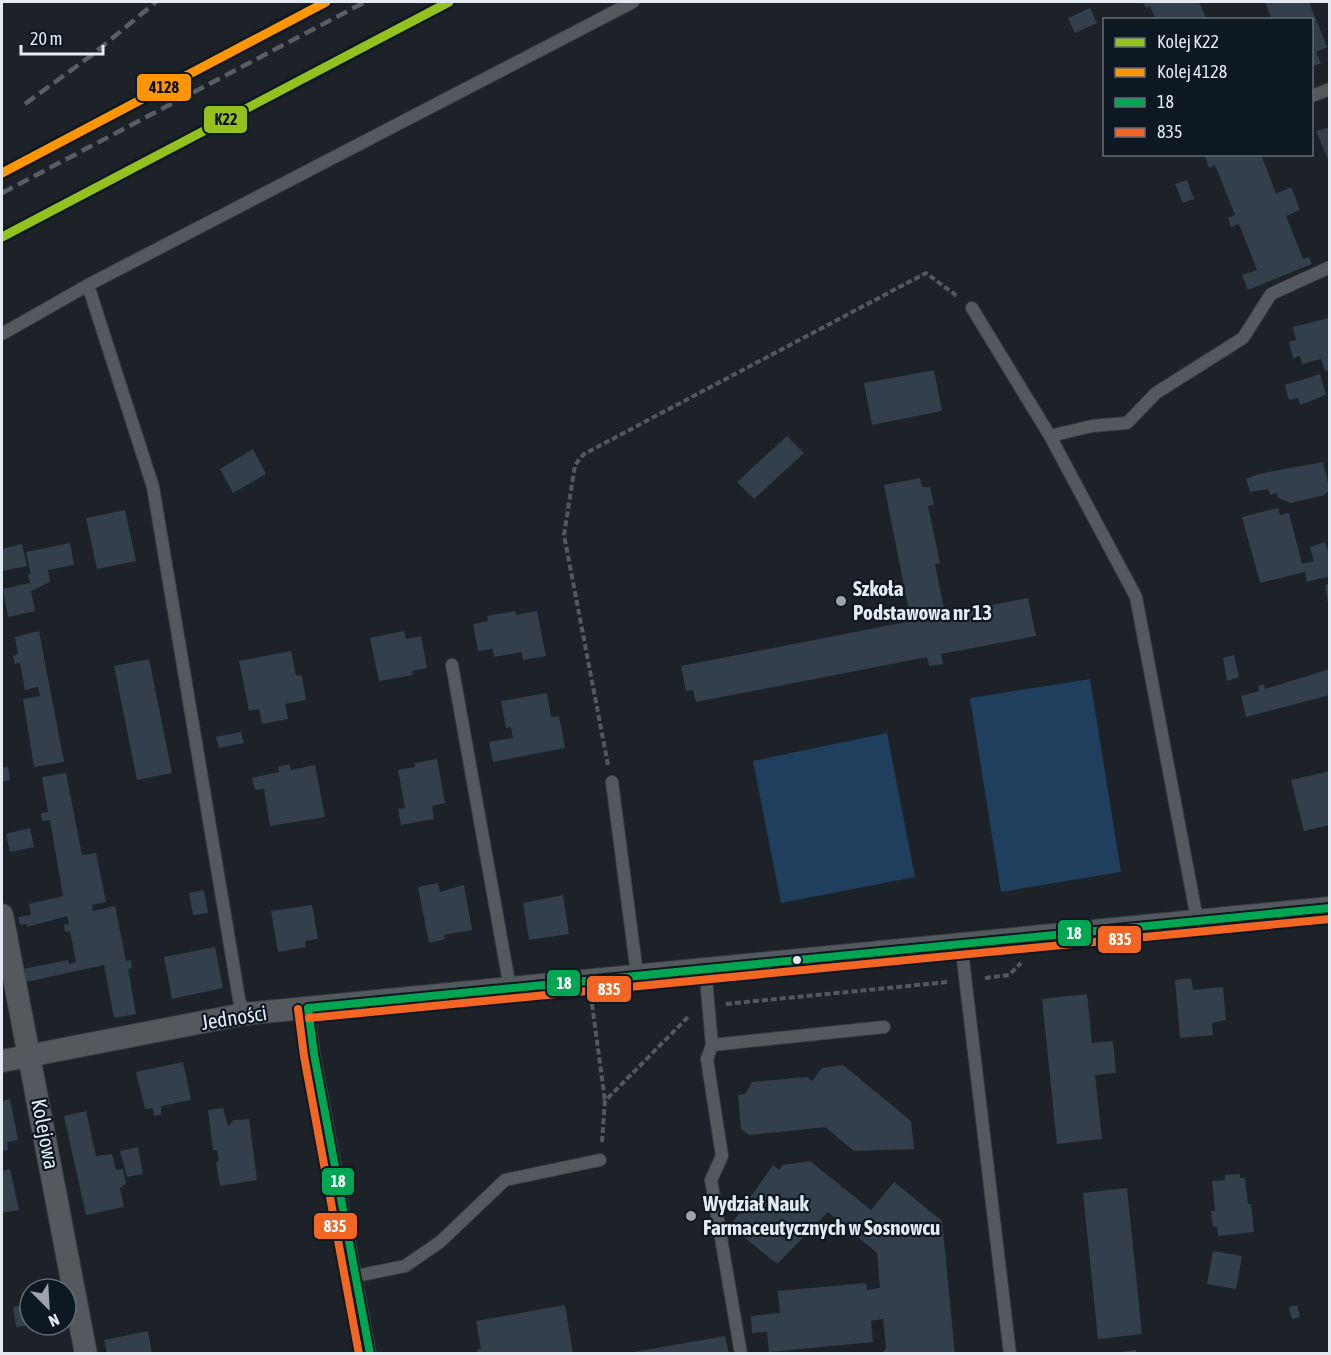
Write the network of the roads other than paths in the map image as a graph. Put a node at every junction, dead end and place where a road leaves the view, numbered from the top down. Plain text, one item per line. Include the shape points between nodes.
1 (633, 2) edge
2 (1329, 89) edge
3 (1313, 95) edge
4 (1329, 267) edge
5 (88, 285) junction
6 (972, 308) road end
7 (2, 334) edge
8 (1050, 436) junction
9 (452, 665) dead end
10 (612, 782) road end
11 (1329, 908) edge
12 (2, 915) edge
13 (1197, 919) junction
14 (961, 943) junction
15 (705, 968) junction
16 (637, 974) junction
17 (510, 988) junction
18 (308, 1008) junction
19 (244, 1014) junction
20 (884, 1027) dead end
21 (712, 1045) junction
22 (30, 1055) junction
23 (2, 1060) edge
24 (600, 1160) road end
25 (356, 1276) junction
26 (86, 1353) edge
27 (370, 1353) edge
28 (741, 1353) edge
29 (1010, 1353) edge

1 - 5 lane
2 - 3 lane
4 - 8 lane via 1271,294 1244,338 1156,393 1127,423
5 - 7 lane
5 - 19 lane via 153,487
6 - 8 lane
8 - 13 lane via 1136,597
9 - 17 lane
10 - 16 lane
11 - 13 street, Jedności
12 - 22 street, Kolejowa
13 - 14 street, Jedności
14 - 15 street, Jedności
14 - 29 lane
15 - 16 street, Jedności
15 - 21 lane
16 - 17 street, Jedności
17 - 18 street, Jedności
18 - 19 street, Jedności
18 - 25 lane
19 - 22 street, Jedności
20 - 21 lane
21 - 28 lane via 707,1059 722,1156 711,1180
22 - 23 street, Jedności
22 - 26 street, Kolejowa
24 - 25 lane via 505,1180 440,1242 405,1266
25 - 27 lane

